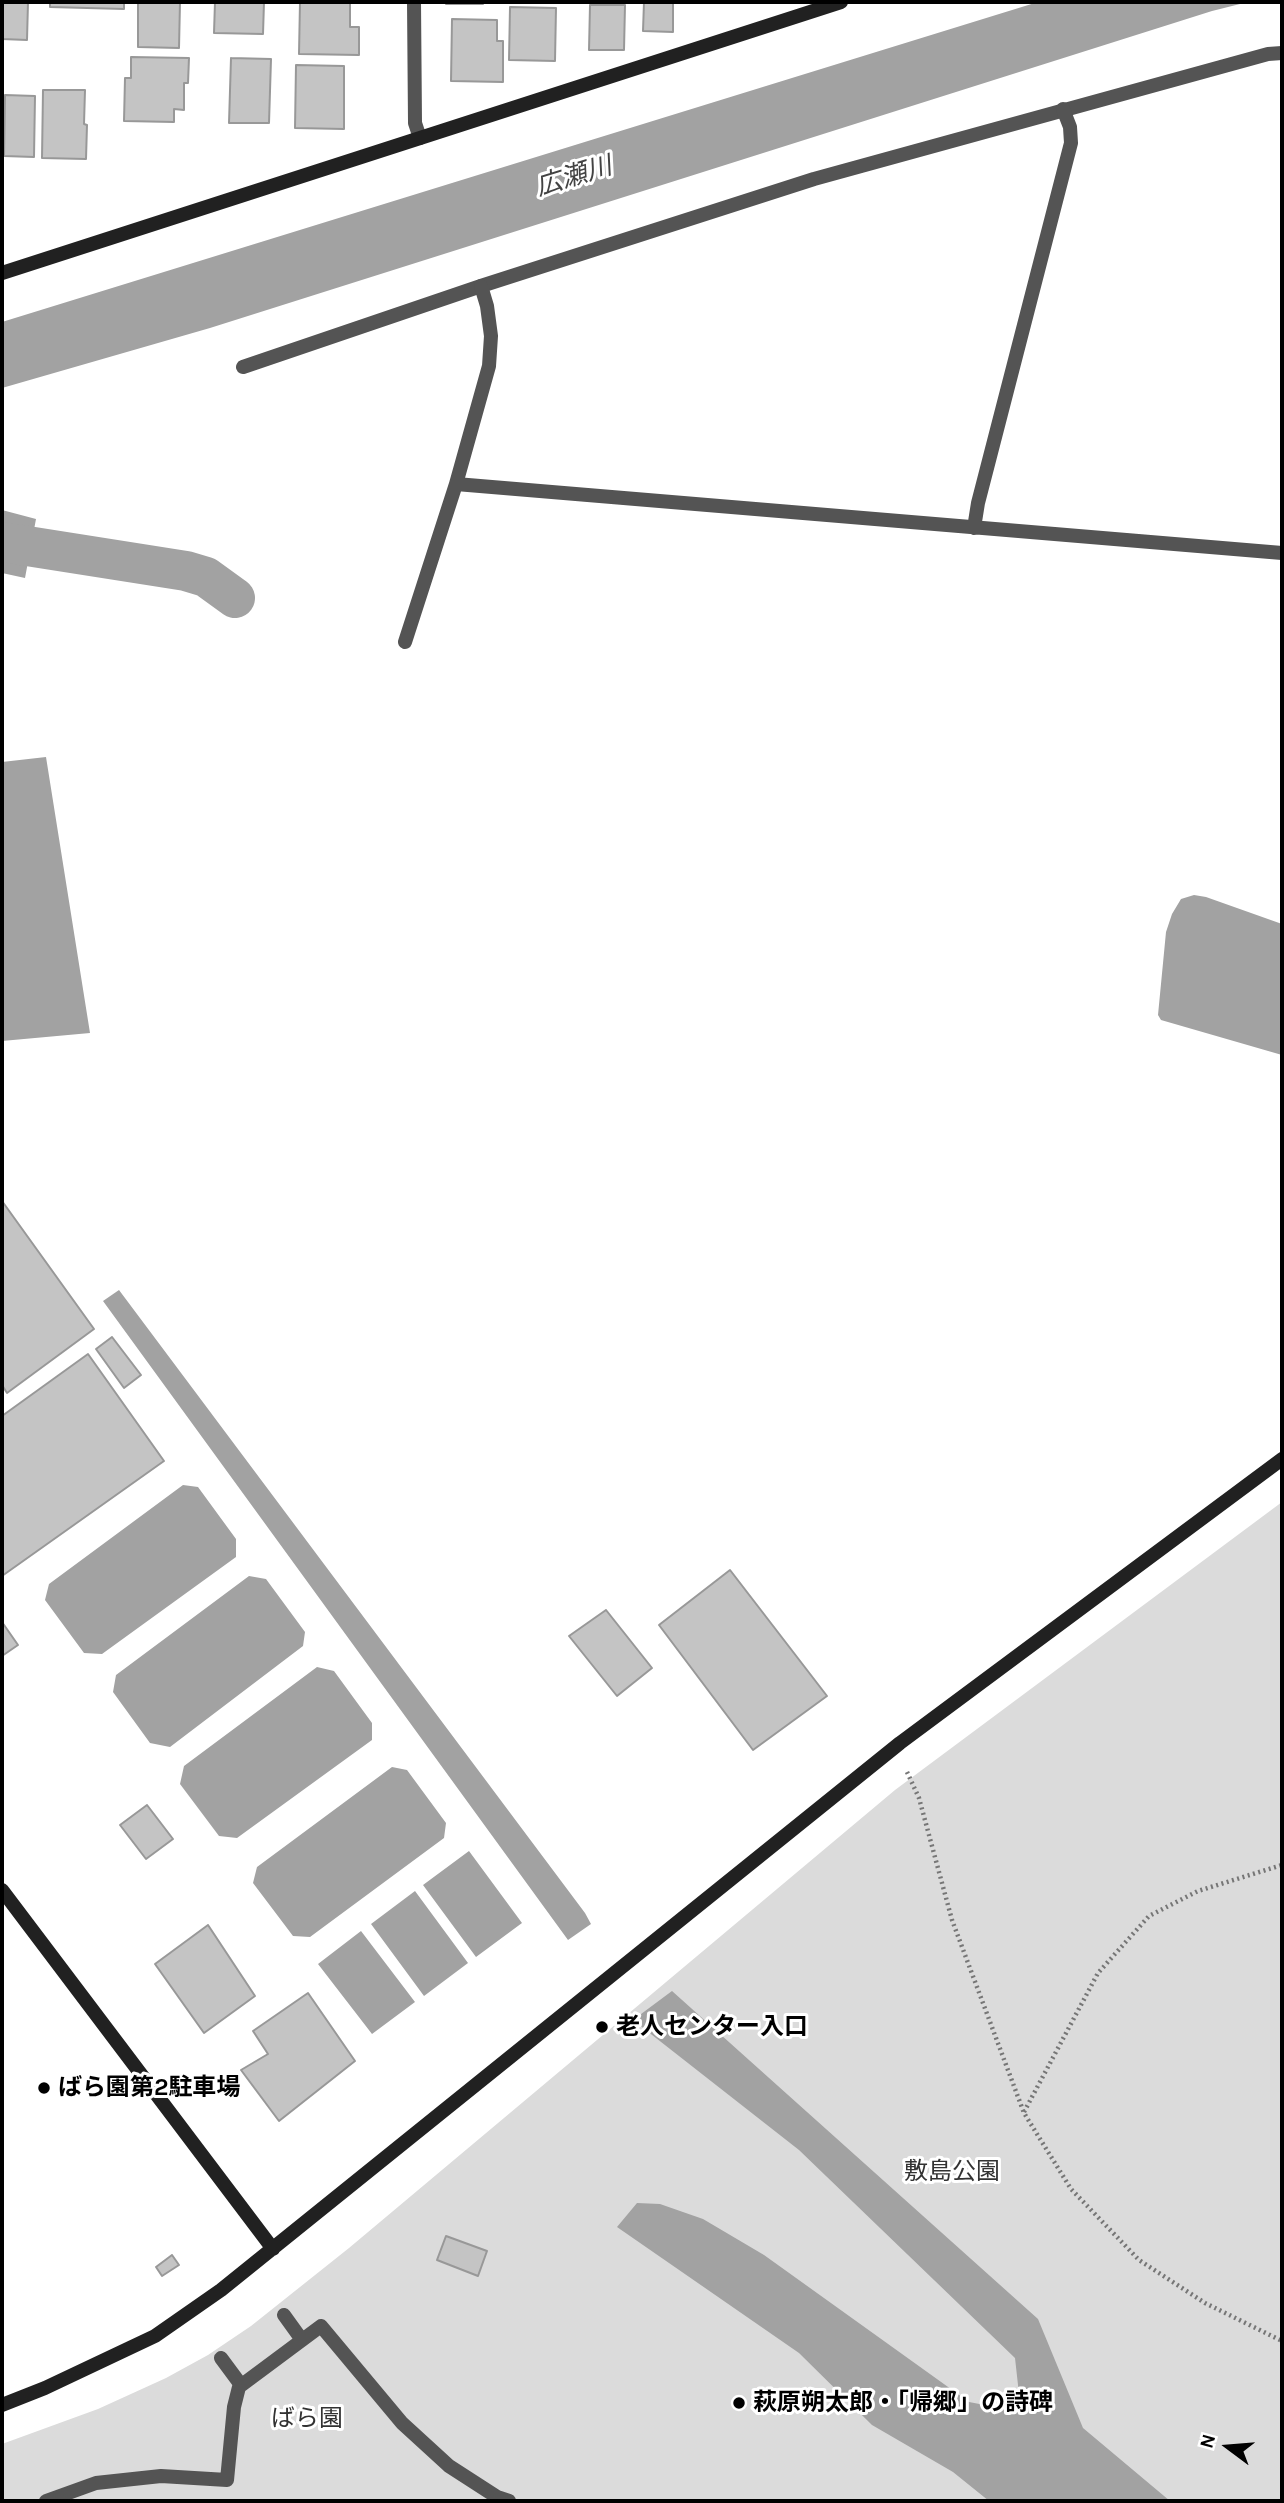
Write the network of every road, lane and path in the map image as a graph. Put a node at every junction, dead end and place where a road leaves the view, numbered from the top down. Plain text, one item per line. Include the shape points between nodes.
1 (414, 2) edge
2 (841, 2) edge
3 (1282, 53) edge
4 (1063, 109) junction
5 (420, 138) junction
6 (2, 273) edge
7 (481, 286) junction
8 (243, 367) dead end
9 (456, 484) junction
10 (974, 528) junction
11 (1282, 553) edge
12 (405, 642) dead end
13 (1282, 1459) edge
14 (907, 1772) dead end
15 (1282, 1865) edge
16 (2, 1890) edge
17 (1024, 2113) junction
18 (273, 2249) junction
19 (284, 2315) dead end
20 (302, 2340) junction
21 (1282, 2341) edge
22 (221, 2358) dead end
23 (241, 2385) junction
24 (2, 2405) edge
25 (46, 2501) edge
26 (509, 2501) edge

1 - 5 street via 415,123
2 - 5 street
3 - 4 street
4 - 7 street via 814,179
4 - 10 street via 1070,143
5 - 6 street
7 - 8 street
7 - 9 street via 491,337 489,366
9 - 10 street
9 - 12 street
10 - 11 street
13 - 18 street via 900,1743
14 - 17 path via 919,1798 952,1920
15 - 17 path via 1198,1891 1149,1916 1098,1973
16 - 18 street
17 - 21 path via 1072,2189 1139,2260 1205,2303
18 - 24 street via 155,2336
19 - 20 street
20 - 23 street
20 - 26 street via 321,2326 402,2423 449,2466
22 - 23 street
23 - 25 street via 234,2407 227,2480 161,2476 96,2483

